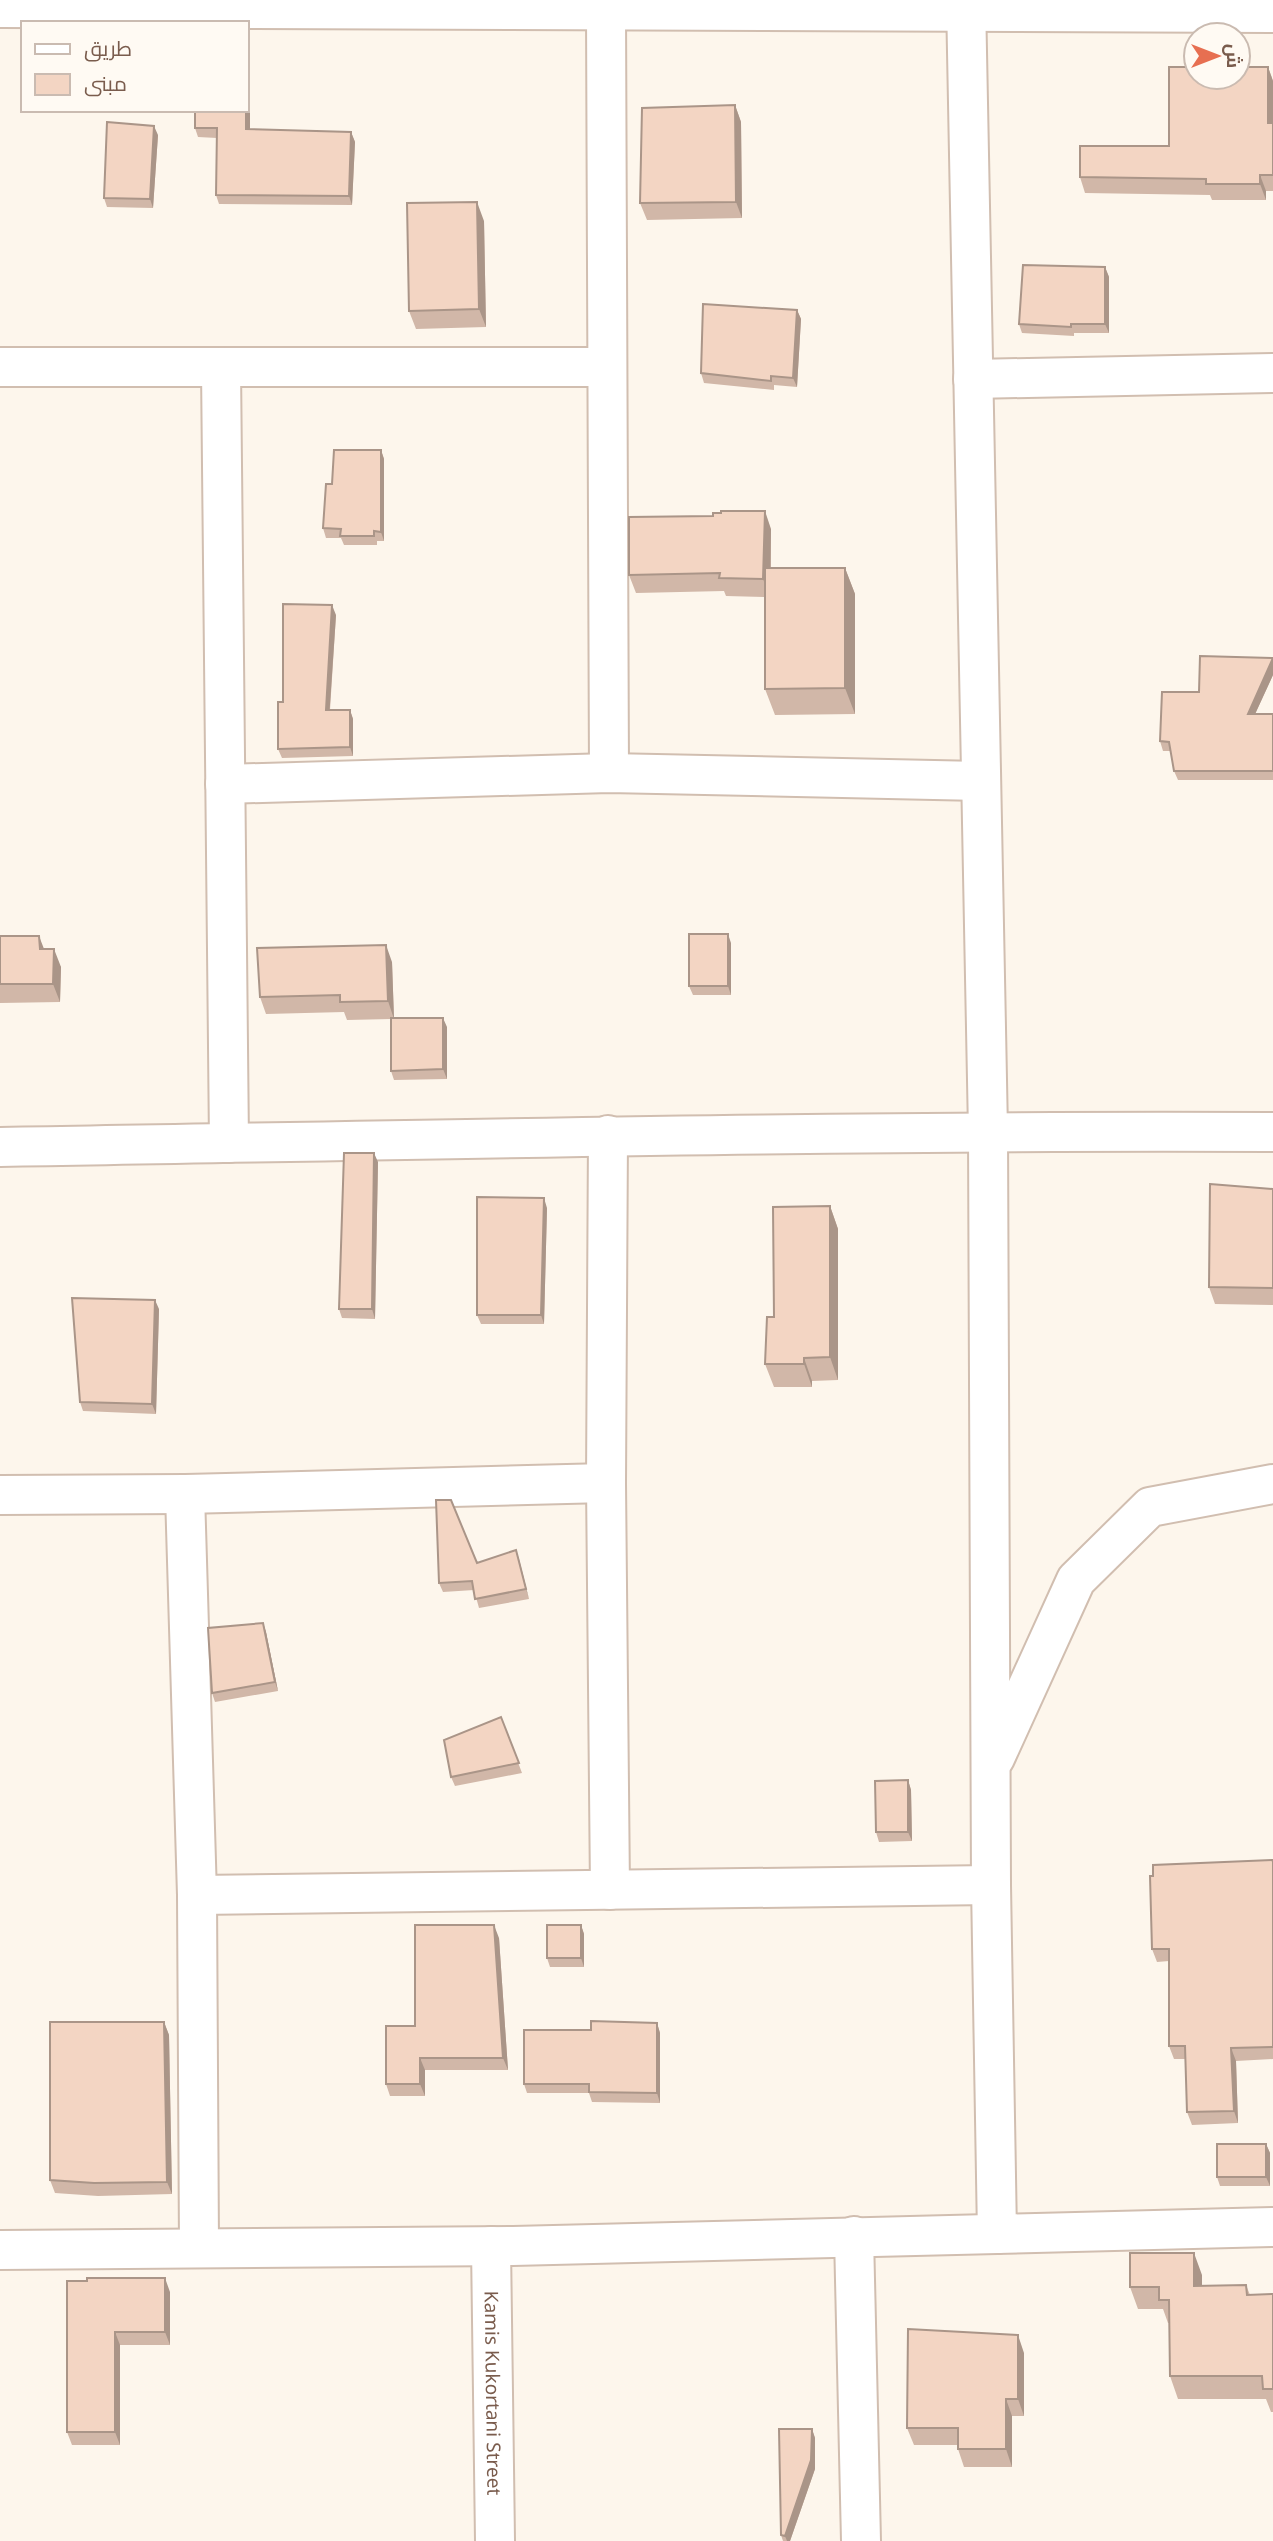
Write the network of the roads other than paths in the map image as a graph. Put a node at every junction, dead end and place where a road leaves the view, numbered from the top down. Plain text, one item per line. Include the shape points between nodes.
1 (219, 4) edge
2 (966, 6) edge
3 (0, 8) edge
4 (606, 10) junction
5 (1273, 13) edge
6 (607, 367) junction
7 (0, 368) edge
8 (221, 368) junction
9 (1273, 373) edge
10 (973, 379) junction
11 (609, 774) junction
12 (981, 781) junction
13 (225, 784) junction
14 (988, 1131) junction
15 (1273, 1132) edge
16 (608, 1135) junction
17 (229, 1143) junction
18 (0, 1147) edge
19 (606, 1483) junction
20 (1273, 1485) edge
21 (185, 1493) junction
22 (0, 1495) edge
23 (990, 1768) junction
24 (991, 1885) junction
25 (610, 1890) junction
26 (197, 1895) junction
27 (1273, 2227) edge
28 (997, 2234) junction
29 (854, 2236) junction
30 (491, 2246) junction
31 (200, 2247) junction
32 (0, 2250) edge
33 (495, 2541) edge
34 (861, 2541) edge

1 - 3 street
1 - 4 street
2 - 4 street
2 - 5 street
2 - 10 street
4 - 6 street
6 - 8 street
6 - 11 street
7 - 8 street
8 - 13 street
9 - 10 street
10 - 12 street
11 - 12 street
11 - 13 street
12 - 14 street
13 - 17 street
14 - 15 street
14 - 16 street
14 - 23 street
16 - 17 street
16 - 19 street
17 - 18 street
19 - 21 street
19 - 25 street
20 - 23 street via 1150,1507 1076,1580
21 - 22 street
21 - 26 street
23 - 24 street
24 - 25 street
24 - 28 street
25 - 26 street
26 - 31 street
27 - 28 street
28 - 29 street
29 - 30 street
29 - 34 street
30 - 31 street
30 - 33 street, Kamis Kukortani Street
31 - 32 street

